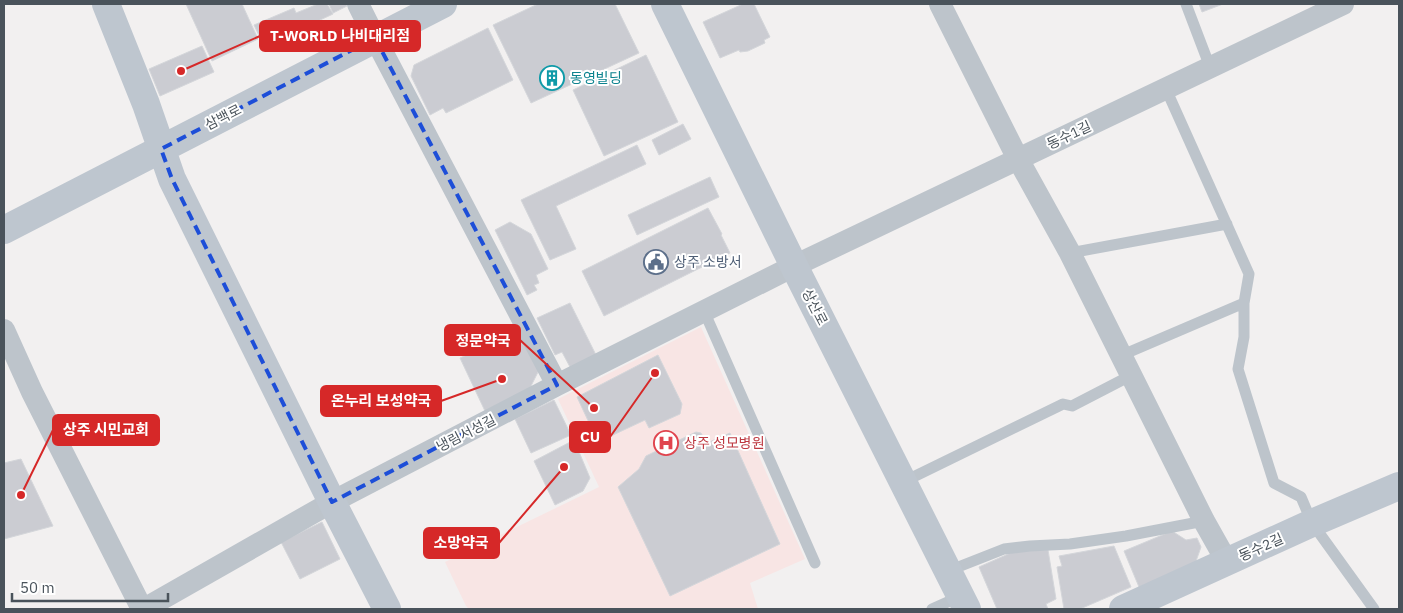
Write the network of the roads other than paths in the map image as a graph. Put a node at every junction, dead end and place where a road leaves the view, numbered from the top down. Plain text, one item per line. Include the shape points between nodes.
1 (106, 4) edge
2 (358, 4) edge
3 (443, 4) edge
4 (665, 4) edge
5 (940, 4) edge
6 (1186, 4) edge
7 (1343, 4) edge
8 (374, 38) junction
9 (1210, 67) junction
10 (1166, 89) junction
11 (161, 149) junction
12 (1018, 159) junction
13 (1227, 224) junction
14 (4, 230) edge
15 (1070, 254) junction
16 (794, 266) junction
17 (1244, 303) junction
18 (704, 311) junction
19 (4, 330) edge
20 (1120, 356) junction
21 (1130, 376) junction
22 (557, 385) junction
23 (903, 482) junction
24 (1399, 486) edge
25 (332, 502) junction
26 (1204, 521) junction
27 (1312, 524) junction
28 (815, 562) dead end
29 (1227, 562) junction
30 (948, 571) junction
31 (964, 603) edge
32 (143, 609) edge
33 (387, 609) edge
34 (932, 609) edge
35 (1123, 609) edge
36 (1374, 609) edge

1 - 11 street
2 - 8 street
3 - 8 street, 삼백로
4 - 16 street, 상산로
5 - 12 street
6 - 9 lane
7 - 9 street, 동수1길
8 - 11 street, 삼백로
8 - 22 street
9 - 10 street, 동수1길
10 - 12 street, 동수1길
10 - 13 lane
11 - 14 street, 삼백로
11 - 25 street via 172,179
12 - 15 street
12 - 16 street, 동수1길
13 - 15 lane
13 - 17 lane via 1249,274
15 - 20 street
16 - 18 street, 냉림서성길
16 - 23 street, 상산로
17 - 20 lane
17 - 27 lane via 1244,337 1238,369 1274,483 1301,496
18 - 22 street, 냉림서성길
18 - 28 lane
19 - 32 street via 32,392
20 - 21 street
21 - 23 lane via 1072,406 1063,404
21 - 26 street
22 - 25 street, 냉림서성길
23 - 30 street, 상산로
24 - 27 street, 동수2길
25 - 32 street, 냉림서성길
25 - 33 street
26 - 29 street
26 - 30 lane via 1070,544 1004,549
27 - 29 street, 동수2길
27 - 36 lane
29 - 35 street, 동수2길
30 - 31 street, 상산로
31 - 34 lane

